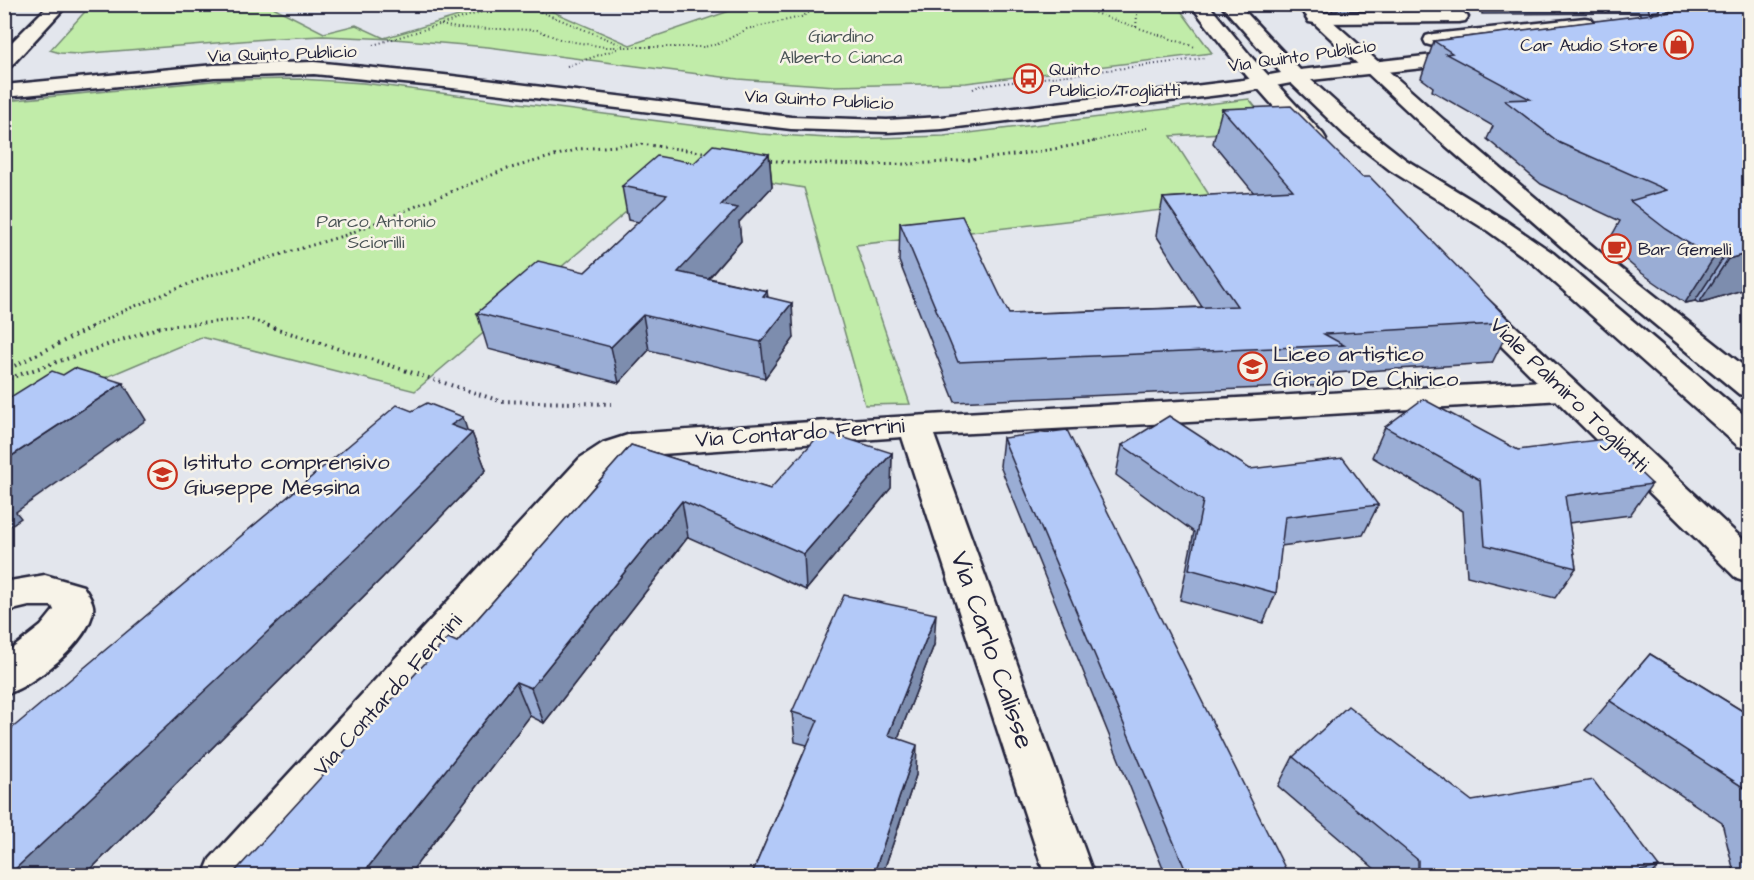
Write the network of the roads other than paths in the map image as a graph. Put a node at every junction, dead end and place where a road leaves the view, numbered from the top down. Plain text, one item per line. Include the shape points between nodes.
1 (60, 4) edge
2 (1198, 4) edge
3 (1228, 4) edge
4 (1444, 4) edge
5 (1309, 11) edge
6 (1411, 42) dead end
7 (1351, 49) junction
8 (332, 50) dead end
9 (1327, 52) dead end
10 (1487, 54) edge
11 (1304, 55) dead end
12 (1372, 57) junction
13 (1276, 58) junction
14 (4, 62) edge
15 (1246, 63) junction
16 (1225, 66) dead end
17 (4, 75) edge
18 (1296, 76) junction
19 (1265, 83) junction
20 (4, 91) edge
21 (1368, 142) junction
22 (1332, 157) edge
23 (1451, 280) edge
24 (1749, 387) edge
25 (1562, 390) junction
26 (915, 424) junction
27 (1749, 438) edge
28 (1749, 569) edge
29 (4, 597) edge
30 (4, 678) edge
31 (227, 876) edge
32 (1070, 876) edge

1 - 14 street
2 - 15 street
3 - 13 street
4 - 5 street via 1459,17
5 - 7 street
6 - 12 street, Via Quinto Publicio via 1604,27 1388,61
7 - 9 street, Via Quinto Publicio
7 - 12 street
8 - 17 street, Via Quinto Publicio via 220,55
10 - 12 street, Via Quinto Publicio
11 - 13 street, Via Quinto Publicio
12 - 18 street, Via Quinto Publicio
12 - 21 street via 1348,106
12 - 24 street via 1438,127
13 - 15 street, Via Quinto Publicio
13 - 18 street
15 - 16 street, Via Quinto Publicio
15 - 19 street
18 - 19 street, Via Quinto Publicio
18 - 21 street
19 - 20 street, Via Quinto Publicio via 942,123 887,126 791,123 314,68 213,71
19 - 22 street
21 - 27 street via 1544,259
23 - 25 street, Viale Palmiro Togliatti
25 - 26 street, Via Contardo Ferrini
25 - 28 street, Viale Palmiro Togliatti
26 - 31 street, Via Contardo Ferrini via 631,445 606,453
26 - 32 street, Via Carlo Calisse
29 - 30 street via 52,591 69,597 74,609 59,633

